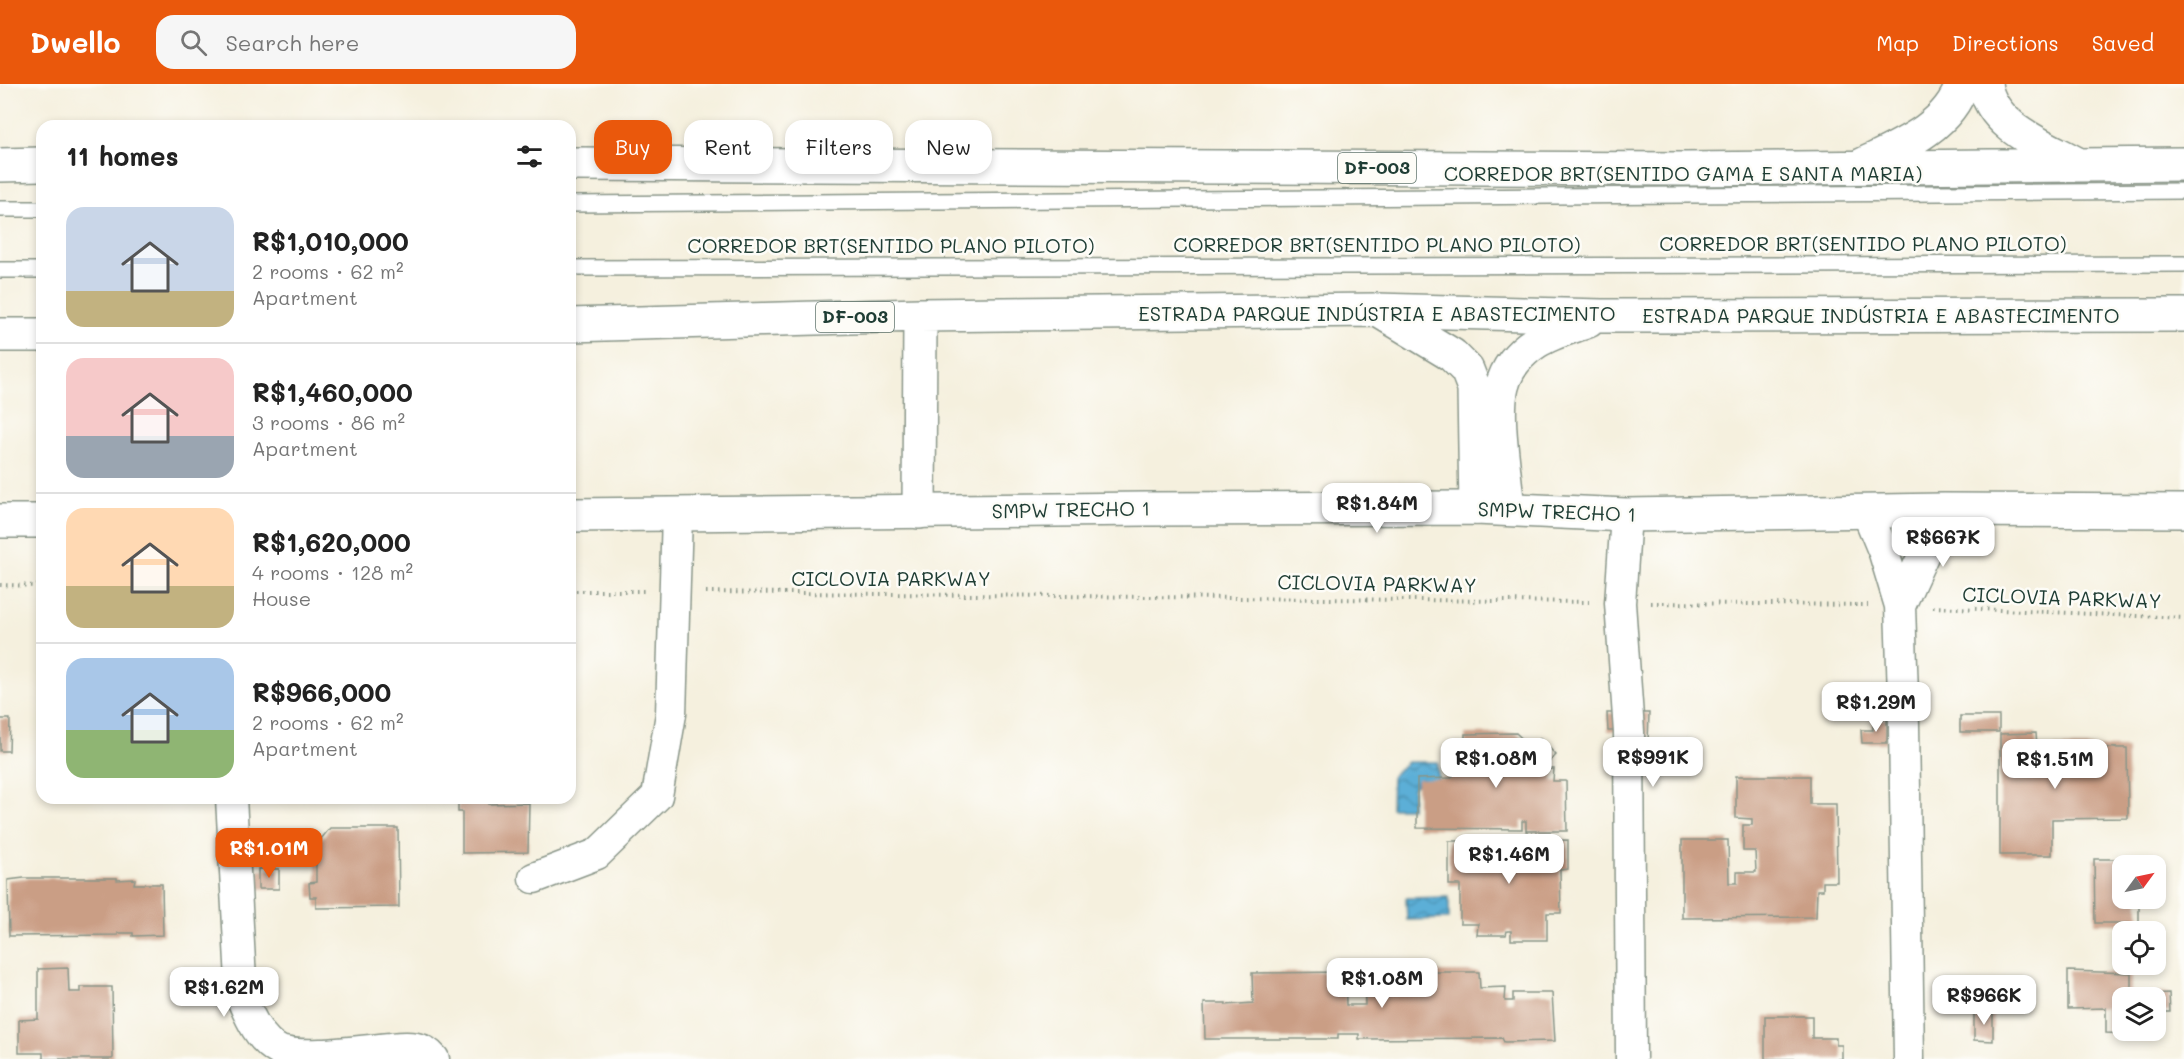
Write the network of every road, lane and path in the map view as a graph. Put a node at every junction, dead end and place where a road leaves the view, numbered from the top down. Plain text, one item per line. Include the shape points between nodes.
1 (1962, 84) edge
2 (1985, 84) edge
3 (36, 164) edge
4 (576, 164) edge
5 (2184, 164) edge
6 (0, 165) edge
7 (2078, 165) junction
8 (1855, 168) junction
9 (2184, 191) edge
10 (576, 204) edge
11 (0, 209) edge
12 (36, 209) edge
13 (2184, 264) edge
14 (576, 268) edge
15 (0, 270) edge
16 (36, 270) edge
17 (1376, 310) junction
18 (920, 315) junction
19 (2184, 315) edge
20 (1602, 316) junction
21 (576, 325) edge
22 (0, 335) edge
23 (36, 335) edge
24 (1492, 509) junction
25 (1944, 510) junction
26 (2184, 511) edge
27 (920, 512) junction
28 (1867, 512) junction
29 (677, 514) junction
30 (576, 515) edge
31 (1626, 515) junction
32 (0, 521) edge
33 (36, 521) edge
34 (0, 585) edge
35 (36, 586) edge
36 (576, 591) edge
37 (674, 592) junction
38 (1620, 603) junction
39 (1900, 606) junction
40 (2184, 618) edge
41 (231, 804) edge
42 (534, 878) dead end
43 (434, 1059) edge
44 (1631, 1059) edge
45 (1909, 1059) edge

1 - 8 main road via 1957,100 1945,115 1893,150
2 - 7 main road via 1988,100 1999,117
3 - 6 main road
4 - 8 main road, DF-003
5 - 7 main road, DF-003
7 - 8 main road, DF-003
9 - 10 lane, CORREDOR BRT(SENTIDO GAMA E SANTA MARIA)
11 - 12 lane
13 - 14 lane, CORREDOR BRT(SENTIDO PLANO PILOTO)
15 - 16 lane
17 - 18 main road, ESTRADA PARQUE INDÚSTRIA E ABASTECIMENTO / DF-003
17 - 20 main road, ESTRADA PARQUE INDÚSTRIA E ABASTECIMENTO / DF-003
17 - 24 main road via 1452,355 1467,370 1474,387
18 - 21 main road, ESTRADA PARQUE INDÚSTRIA E ABASTECIMENTO / DF-003
18 - 27 main road
19 - 20 main road, ESTRADA PARQUE INDÚSTRIA E ABASTECIMENTO / DF-003
20 - 24 main road via 1538,340 1508,369 1498,409
22 - 23 main road
24 - 27 main road, SMPW TRECHO 1
24 - 31 main road, SMPW TRECHO 1
25 - 26 main road, SMPW TRECHO 1
25 - 28 main road, SMPW TRECHO 1
25 - 39 street
27 - 29 main road, SMPW TRECHO 1
28 - 31 main road, SMPW TRECHO 1
28 - 39 street
29 - 30 main road, SMPW TRECHO 1
29 - 37 street
31 - 38 street
32 - 33 main road
34 - 35 path
36 - 37 path, CICLOVIA PARKWAY
37 - 38 path, CICLOVIA PARKWAY
37 - 42 street via 671,714 657,796 597,854
38 - 39 path, CICLOVIA PARKWAY
38 - 44 street via 1629,732
39 - 40 path, CICLOVIA PARKWAY
39 - 45 street
41 - 43 street via 242,999 262,1037 279,1050 302,1056 411,1046

